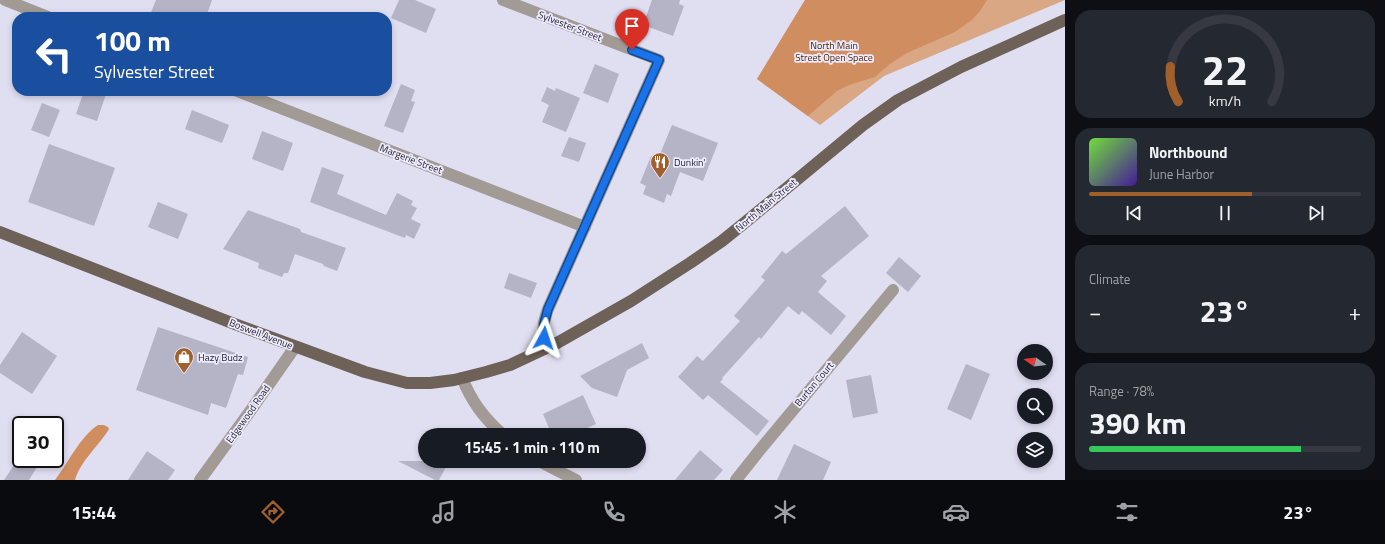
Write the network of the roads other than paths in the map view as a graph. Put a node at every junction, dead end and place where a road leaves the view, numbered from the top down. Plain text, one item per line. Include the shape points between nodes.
1 (5, 0) edge
2 (503, 0) edge
3 (35, 12) edge
4 (1065, 20) edge
5 (251, 96) edge
6 (585, 227) junction
7 (0, 232) edge
8 (893, 290) dead end
9 (548, 346) junction
10 (295, 347) junction
11 (462, 378) junction
12 (496, 428) edge
13 (553, 468) edge
14 (200, 480) edge
15 (576, 480) edge
16 (736, 480) edge

1 - 3 street
2 - 6 street, Sylvester Street via 659,60
4 - 9 main road, North Main Street via 961,67 898,100 863,124 697,259 631,301
5 - 6 street, Margerie Street
6 - 9 street via 545,317 544,338
7 - 10 main road, Boswell Avenue
8 - 16 street, Burton Court
9 - 11 main road, North Main Street via 510,365
10 - 11 main road, Boswell Avenue via 399,382 430,383
10 - 14 street, Edgewood Road
11 - 12 street via 481,414
13 - 15 street

